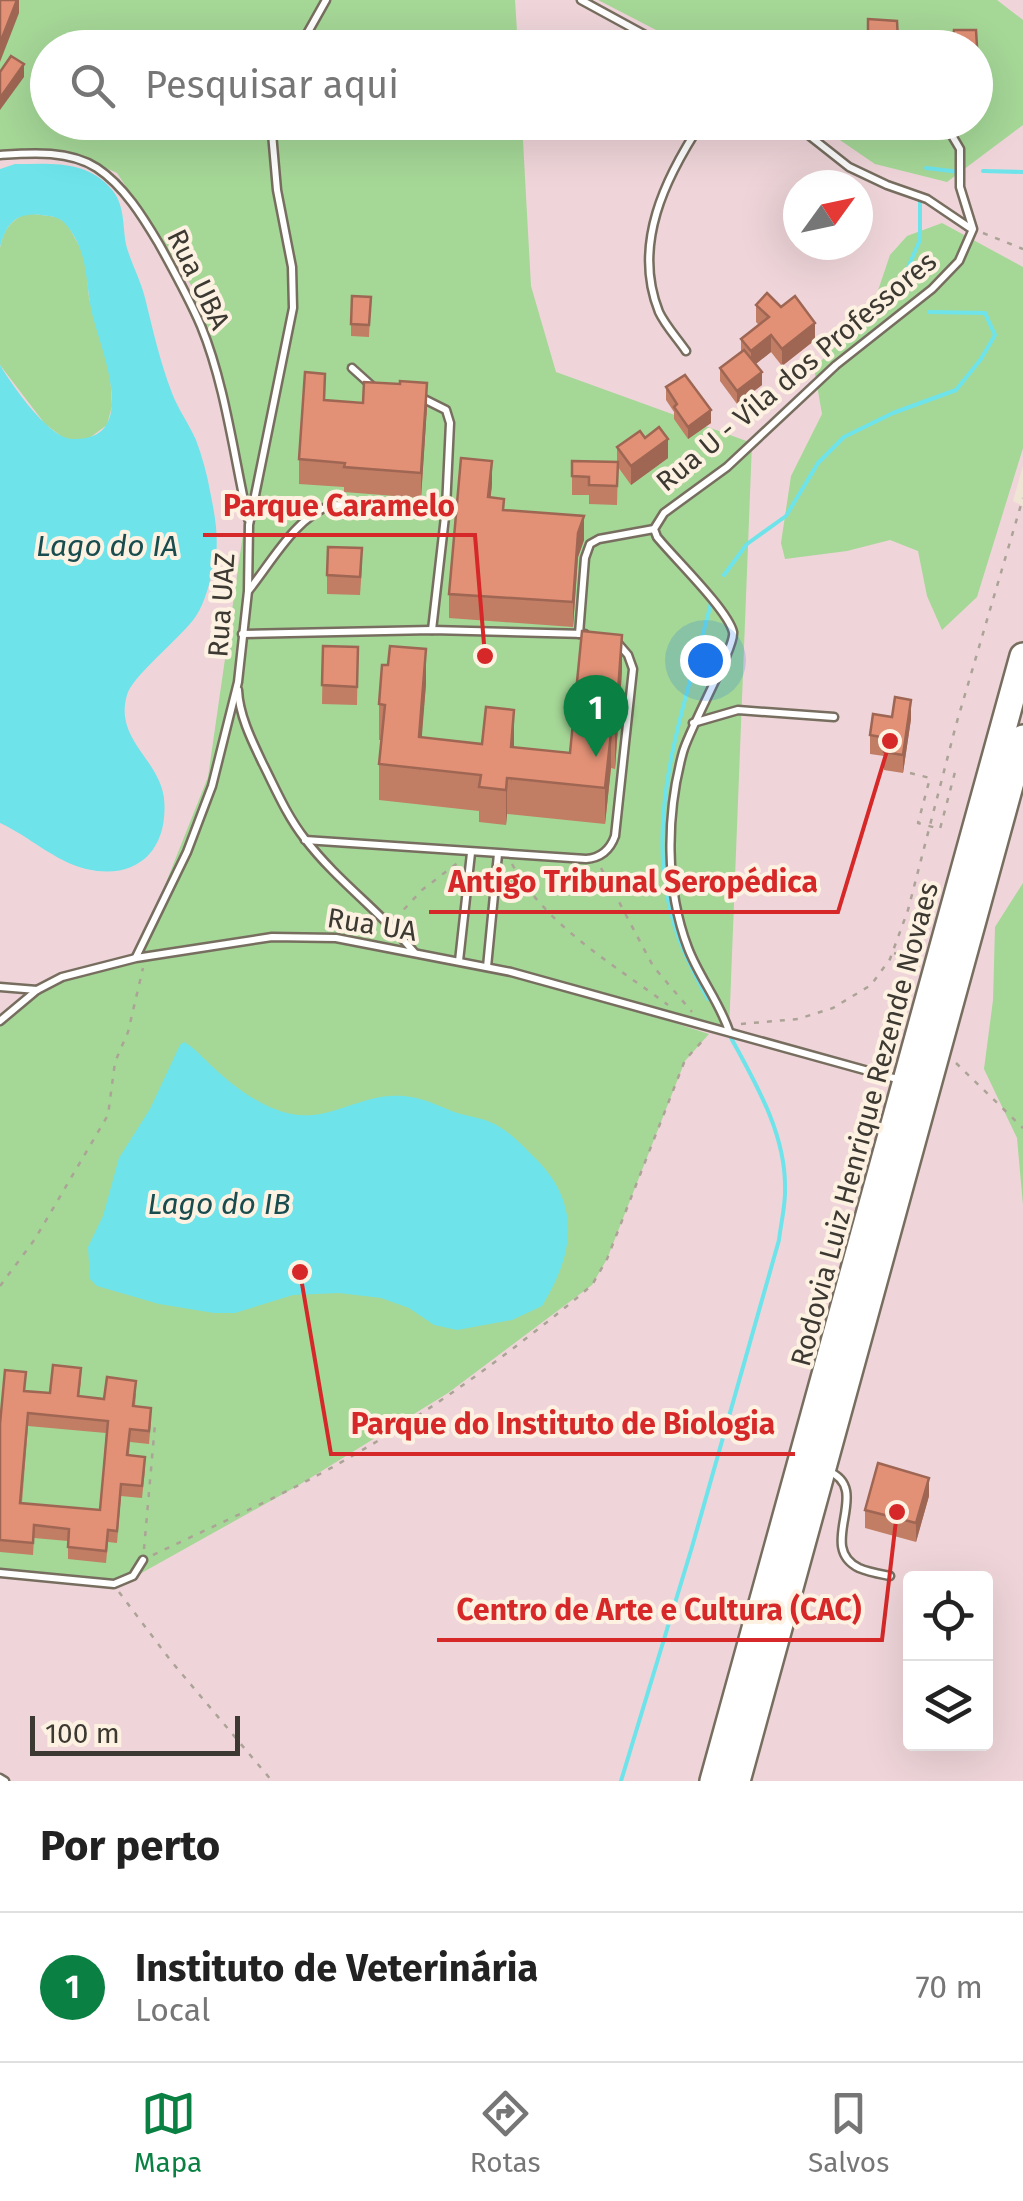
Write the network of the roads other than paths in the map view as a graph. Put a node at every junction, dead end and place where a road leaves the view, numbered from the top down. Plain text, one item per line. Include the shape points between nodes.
1 (326, 0) edge
2 (580, 0) edge
3 (309, 30) edge
4 (636, 30) edge
5 (273, 140) edge
6 (692, 140) edge
7 (815, 140) edge
8 (955, 140) edge
9 (0, 156) edge
10 (972, 229) junction
11 (686, 350) dead end
12 (352, 368) dead end
13 (383, 391) edge
14 (410, 396) edge
15 (446, 508) junction
16 (249, 525) junction
17 (654, 529) junction
18 (248, 592) junction
19 (432, 630) junction
20 (242, 634) junction
21 (579, 634) junction
22 (598, 634) edge
23 (611, 638) edge
24 (1023, 656) edge
25 (238, 682) junction
26 (834, 718) dead end
27 (692, 723) junction
28 (1023, 738) edge
29 (306, 840) junction
30 (471, 853) junction
31 (502, 854) junction
32 (415, 953) junction
33 (136, 958) junction
34 (459, 961) junction
35 (487, 967) junction
36 (0, 987) edge
37 (38, 990) junction
38 (0, 1021) edge
39 (729, 1031) junction
40 (907, 1081) junction
41 (822, 1469) junction
42 (143, 1560) road end
43 (0, 1573) edge
44 (890, 1576) dead end
45 (713, 1781) edge
46 (737, 1781) edge

1 - 3 lane
2 - 4 lane
5 - 16 lane, Rua UAZ via 293,308
6 - 11 lane via 668,182 648,252 660,314
7 - 10 lane via 848,166 927,198
8 - 10 lane
9 - 16 lane, Rua UBA via 38,153 95,166 146,221 202,328
10 - 17 lane, Rua U - Vila dos Professores via 960,261 932,289 664,513
12 - 13 lane
14 - 15 lane via 439,404 448,415
15 - 18 lane via 323,508
15 - 19 lane
16 - 18 lane, Rua UAZ
17 - 21 lane via 590,544
17 - 27 lane, Rua U - Vila dos Professores via 733,632 732,648
18 - 20 lane, Rua UAZ
19 - 20 lane
19 - 21 lane
20 - 25 lane, Rua UAZ
21 - 22 lane
23 - 31 lane via 633,669 615,836 596,858
24 - 40 highway, Rodovia Luiz Henrique Rezende Novaes
25 - 29 lane via 254,745
25 - 33 lane, Rua UAZ via 212,786
26 - 27 lane via 738,710
27 - 39 lane, Rua U - Vila dos Professores via 674,804 671,873 687,946
28 - 41 highway, Rodovia Luiz Henrique Rezende Novaes
29 - 30 lane
29 - 32 lane
30 - 31 lane
30 - 34 lane
31 - 35 lane
32 - 33 lane, Rua UA via 336,938 272,937
32 - 34 lane, Rua UA
33 - 37 lane, Rua UA
34 - 35 lane, Rua UA
35 - 39 lane, Rua UA
36 - 37 lane
37 - 38 lane, Rua UA
39 - 40 lane, Rua UA
40 - 45 highway, Rodovia Luiz Henrique Rezende Novaes
41 - 44 lane via 839,1476 846,1489 840,1536 846,1556
41 - 46 highway, Rodovia Luiz Henrique Rezende Novaes
42 - 43 lane via 133,1576 114,1584

